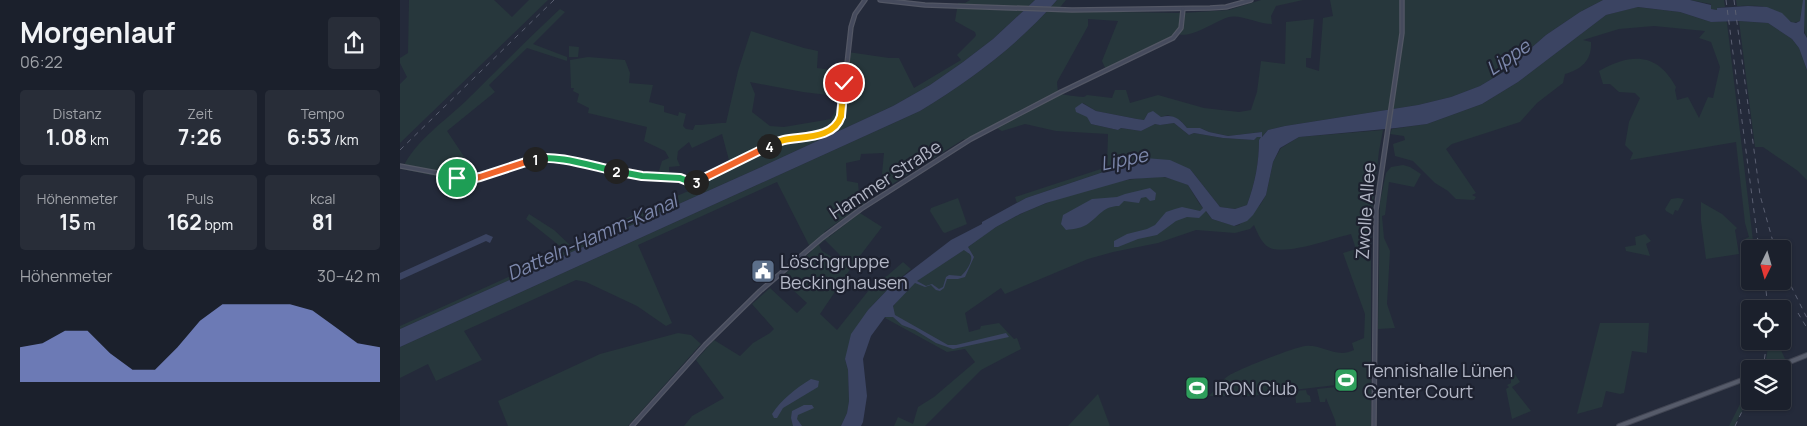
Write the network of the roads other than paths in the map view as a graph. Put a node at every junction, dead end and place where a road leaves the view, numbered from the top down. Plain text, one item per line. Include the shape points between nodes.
1 (865, 0) edge
2 (880, 0) edge
3 (1251, 0) edge
4 (1402, 0) edge
5 (1183, 9) junction
6 (400, 166) edge
7 (1807, 356) edge
8 (1791, 362) edge
9 (1741, 380) edge
10 (632, 426) edge
11 (1374, 426) edge
12 (1620, 426) edge

1 - 6 main road via 851,27 841,118 837,126 812,136 780,141 696,182 642,176 544,157 470,179
2 - 5 main road via 1019,8
3 - 5 main road via 1218,8
4 - 11 main road, Zwolle Allee via 1403,22 1375,227
5 - 10 main road, Hammer Straße via 1181,28 1173,38 971,140 861,209 822,238 760,291 705,345
7 - 8 main road
9 - 12 main road

